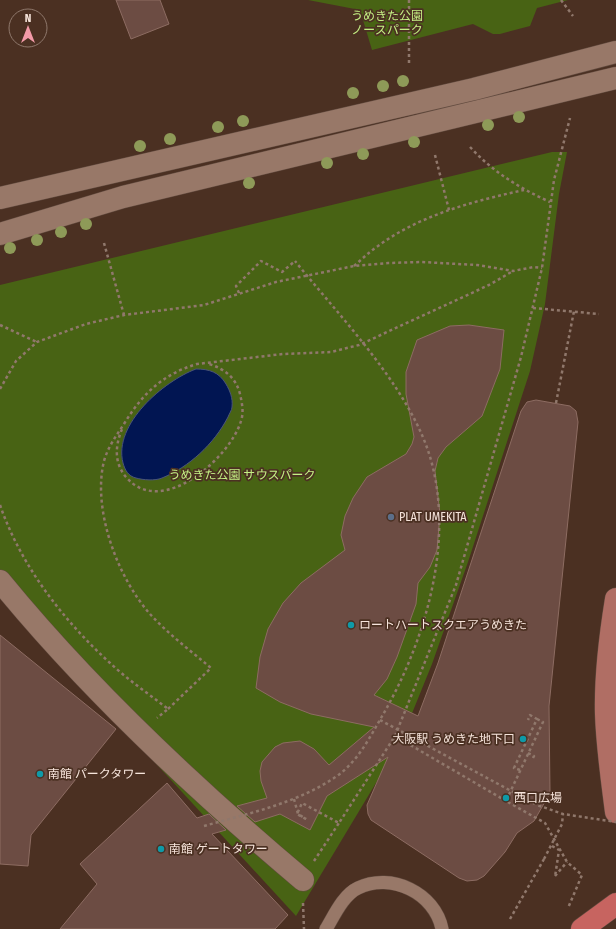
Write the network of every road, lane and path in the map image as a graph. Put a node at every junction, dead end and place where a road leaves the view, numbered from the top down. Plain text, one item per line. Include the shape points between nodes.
1 (409, 0) edge
2 (561, 0) edge
3 (573, 16) dead end
4 (616, 52) edge
5 (409, 65) dead end
6 (616, 78) edge
7 (570, 118) dead end
8 (470, 147) dead end
9 (435, 155) dead end
10 (524, 190) junction
11 (0, 198) edge
12 (550, 202) junction
13 (449, 210) junction
14 (0, 234) edge
15 (104, 243) dead end
16 (354, 266) junction
17 (542, 268) junction
18 (513, 271) junction
19 (239, 293) junction
20 (533, 308) junction
21 (574, 311) junction
22 (599, 314) dead end
23 (124, 315) junction
24 (0, 325) edge
25 (37, 342) junction
26 (207, 363) junction
27 (0, 389) edge
28 (556, 403) dead end
29 (123, 424) junction
30 (0, 505) edge
31 (0, 581) edge
32 (616, 599) edge
33 (168, 709) junction
34 (537, 719) junction
35 (380, 720) junction
36 (528, 720) dead end
37 (140, 733) junction
38 (396, 736) junction
39 (528, 753) junction
40 (532, 760) dead end
41 (520, 770) junction
42 (294, 799) junction
43 (506, 801) junction
44 (616, 812) edge
45 (563, 814) junction
46 (616, 822) edge
47 (339, 823) junction
48 (204, 826) dead end
49 (552, 846) junction
50 (567, 862) junction
51 (302, 880) joint
52 (616, 904) edge
53 (568, 908) dead end
54 (510, 919) dead end
55 (326, 929) edge
56 (442, 929) edge
57 (582, 929) edge

1 - 5 path
2 - 3 path
4 - 11 street via 474,89
6 - 14 street via 123,197
7 - 12 path
8 - 10 path via 482,160
9 - 13 path
10 - 12 path
10 - 13 path
12 - 17 path
13 - 16 path via 390,238
15 - 23 path
16 - 18 path via 422,262 477,265
16 - 19 path via 296,277
17 - 18 path
17 - 20 path
18 - 26 path via 489,285 359,345 331,352 283,354
19 - 23 path via 204,305
19 - 35 path, bridge via 236,286 261,261 282,272 295,261 385,372 422,434 431,460 437,492 438,559 424,622 410,660
20 - 21 path
20 - 38 path via 456,585
21 - 22 path
21 - 28 path
23 - 25 path via 86,324
24 - 25 path
25 - 27 path via 16,361
26 - 29 path via 188,366 160,381 145,393
26 - 29 path via 226,371 233,379 243,409 237,431 229,444 215,461 195,478 161,491 149,491 131,483 119,467 116,452
29 - 33 path via 109,448 102,476 104,509 113,548 136,597 172,635 211,668
30 - 33 path via 30,569 64,614 112,665
31 - 37 street via 29,617
32 - 44 street via 610,636 606,713
33 - 37 path
34 - 36 path via 530,716
34 - 39 path via 543,722
34 - 41 path via 514,768
35 - 42 path, bridge via 357,757 338,775
35 - 45 path, bridge via 537,805
37 - 51 street via 244,831
38 - 43 path
38 - 47 path
39 - 40 path via 534,756
39 - 41 path
41 - 43 path
42 - 47 path, bridge via 298,814 306,819 296,814 302,803
42 - 48 path, bridge
43 - 50 path via 545,823
45 - 46 path, bridge
45 - 49 path, bridge via 562,824
47 - 51 path
49 - 50 path via 559,850 555,877
49 - 54 path, bridge
50 - 53 path via 582,875
52 - 57 main road
55 - 56 lane via 340,907 357,889 386,883 398,885 420,895 440,918

